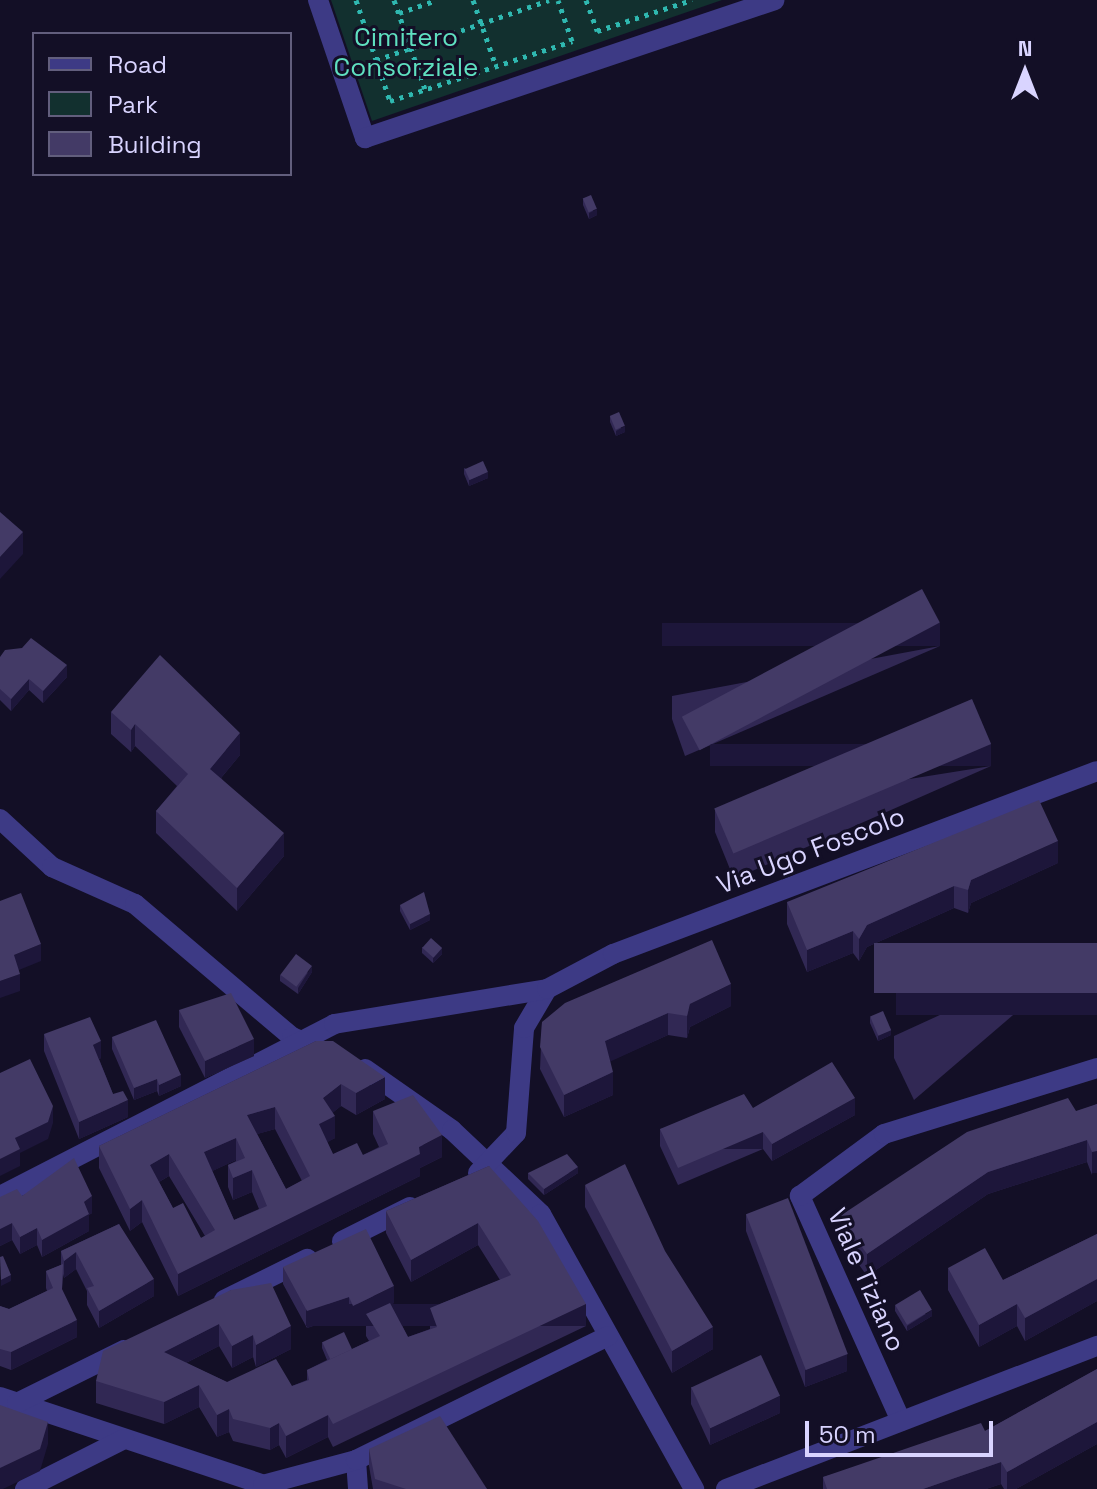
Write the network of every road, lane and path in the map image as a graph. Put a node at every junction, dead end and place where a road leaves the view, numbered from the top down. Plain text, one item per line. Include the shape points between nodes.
1 (318, 0) edge
2 (356, 0) edge
3 (394, 0) edge
4 (436, 0) edge
5 (473, 0) edge
6 (549, 0) edge
7 (558, 0) edge
8 (586, 0) edge
9 (692, 0) edge
10 (774, 0) edge
11 (399, 13) junction
12 (482, 25) junction
13 (411, 49) junction
14 (376, 60) junction
15 (496, 66) junction
16 (425, 89) junction
17 (1097, 771) edge
18 (0, 819) edge
19 (547, 989) junction
20 (495, 999) junction
21 (524, 1028) junction
22 (306, 1043) junction
23 (1097, 1068) edge
24 (491, 1167) junction
25 (463, 1181) edge
26 (435, 1195) edge
27 (0, 1196) edge
28 (196, 1314) edge
29 (608, 1336) junction
30 (140, 1342) edge
31 (1097, 1346) edge
32 (8, 1400) edge
33 (901, 1421) junction
34 (124, 1439) junction
35 (356, 1460) junction
36 (265, 1487) edge
37 (25, 1489) edge
38 (358, 1489) edge
39 (694, 1489) edge
40 (726, 1489) edge

1 - 10 street via 365,138
2 - 14 path
3 - 11 path
4 - 11 path
5 - 12 path
6 - 12 path
7 - 15 path via 572,41
8 - 9 path via 597,31
11 - 13 path
12 - 13 path
12 - 15 path
13 - 14 path
13 - 16 path
14 - 16 path via 390,101
15 - 16 path
17 - 19 street, Via Ugo Foscolo via 613,954
18 - 22 street via 52,867 135,904
19 - 20 street
19 - 21 street
20 - 21 street via 521,1012
20 - 22 street via 334,1024
21 - 24 street via 516,1133
22 - 24 street via 452,1130
22 - 27 street
23 - 33 street, Viale Tiziano via 884,1134 800,1196
24 - 25 street
24 - 29 street via 541,1214
26 - 28 street
29 - 35 street
29 - 39 street
30 - 32 street
31 - 33 street
32 - 34 street
33 - 40 street
34 - 36 street
34 - 37 street
35 - 36 street
35 - 38 street

